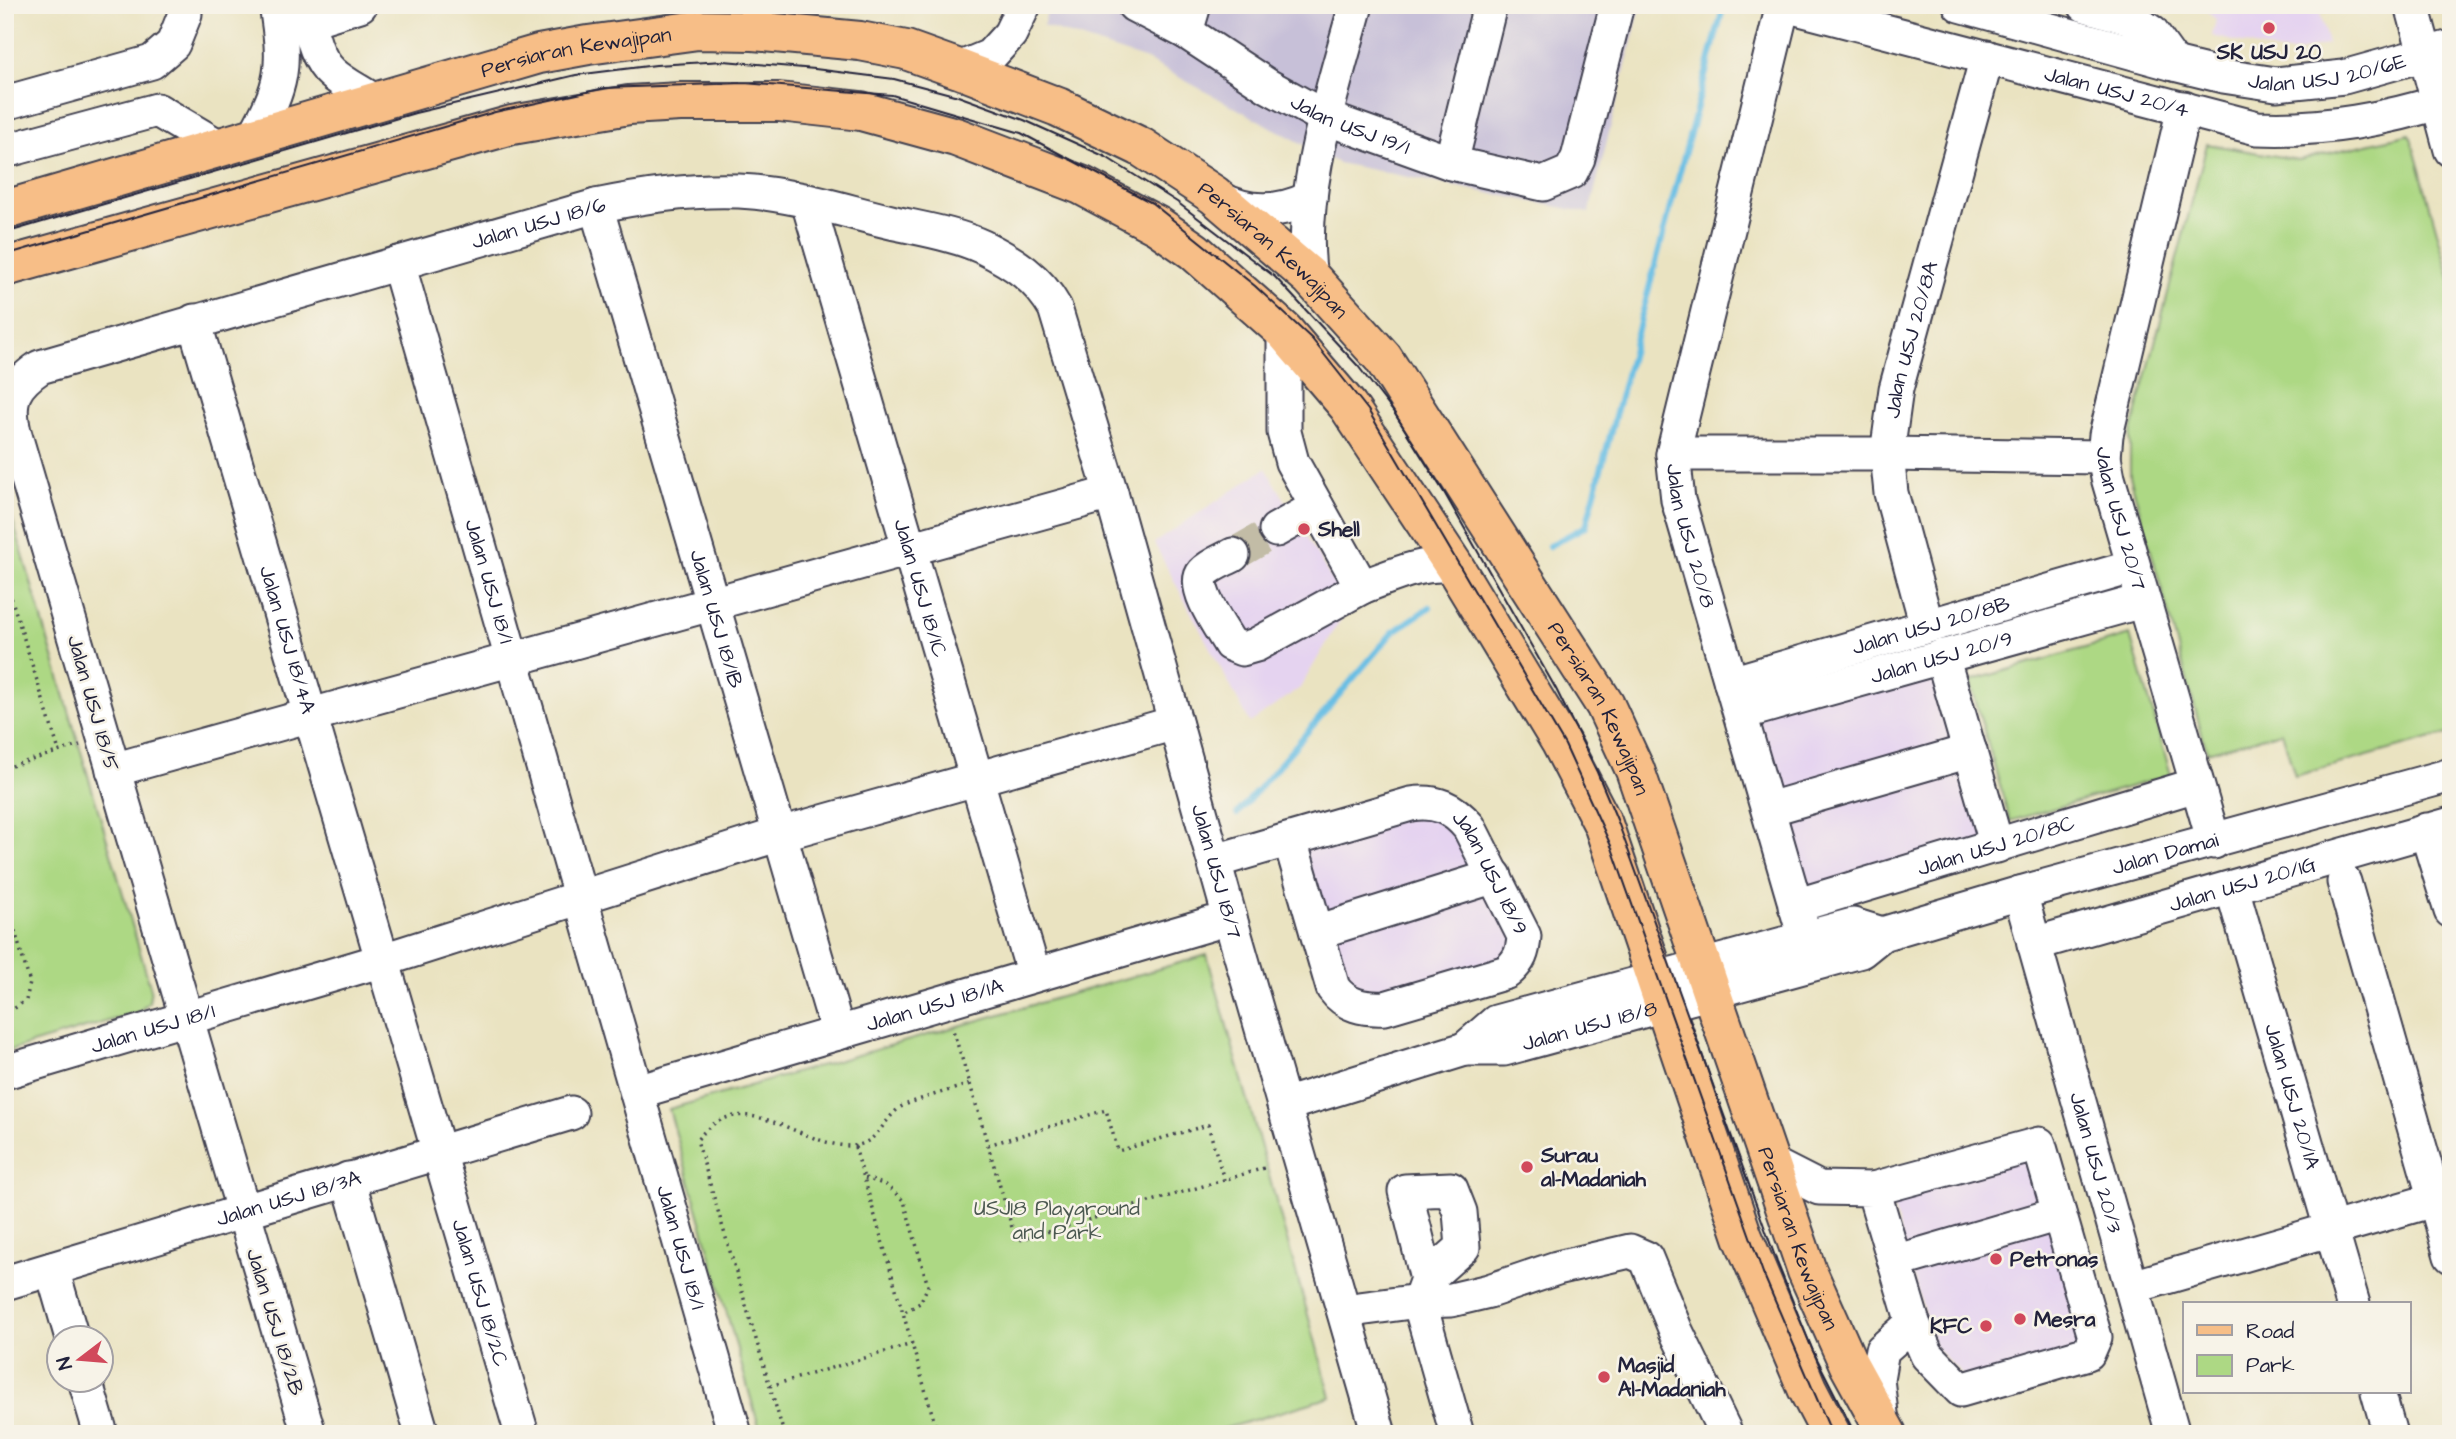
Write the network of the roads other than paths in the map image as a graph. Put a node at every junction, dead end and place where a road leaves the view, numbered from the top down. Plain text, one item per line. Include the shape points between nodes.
1 (184, 5) edge
2 (275, 5) edge
3 (360, 5) edge
4 (1024, 5) edge
5 (1134, 5) edge
6 (1356, 5) edge
7 (1490, 5) edge
8 (1617, 5) edge
9 (1784, 5) edge
10 (1960, 5) edge
11 (2085, 5) edge
12 (2413, 5) edge
13 (307, 13) edge
14 (1190, 19) edge
15 (2439, 50) edge
16 (1987, 57) junction
17 (2174, 64) junction
18 (960, 69) junction
19 (374, 101) junction
20 (2445, 101) edge
21 (5, 103) edge
22 (2184, 108) junction
23 (1326, 118) junction
24 (237, 143) junction
25 (2451, 150) edge
26 (5, 151) edge
27 (1451, 163) junction
28 (1214, 195) junction
29 (1310, 198) junction
30 (808, 202) junction
31 (596, 206) junction
32 (5, 210) edge
33 (398, 263) junction
34 (5, 267) edge
35 (1310, 277) junction
36 (1055, 308) joint
37 (194, 321) junction
38 (1284, 331) junction
39 (16, 388) joint
40 (1673, 454) junction
41 (1887, 454) junction
42 (2104, 457) junction
43 (1111, 493) junction
44 (1317, 507) junction
45 (1276, 530) tunnel mouth
46 (910, 549) junction
47 (1233, 555) tunnel mouth
48 (1454, 566) junction
49 (2132, 567) junction
50 (1362, 587) junction
51 (2142, 601) junction
52 (712, 604) junction
53 (1927, 626) junction
54 (1942, 656) junction
55 (512, 659) junction
56 (1736, 698) junction
57 (310, 715) junction
58 (1175, 723) junction
59 (1969, 751) junction
60 (113, 770) junction
61 (2451, 775) edge
62 (977, 779) junction
63 (2196, 785) junction
64 (1769, 809) junction
65 (2439, 827) edge
66 (780, 834) junction
67 (1290, 840) junction
68 (2214, 842) junction
69 (1997, 846) junction
70 (1215, 861) junction
71 (1495, 876) junction
72 (2344, 882) dead end
73 (2232, 888) junction
74 (2020, 893) junction
75 (581, 898) junction
76 (1795, 906) junction
77 (2451, 911) edge
78 (1230, 918) junction
79 (1636, 922) junction
80 (1317, 932) junction
81 (1882, 934) junction
82 (1805, 938) junction
83 (2034, 944) junction
84 (383, 960) junction
85 (1034, 975) junction
86 (1707, 979) junction
87 (1660, 992) junction
88 (1593, 996) junction
89 (185, 1019) junction
90 (838, 1032) junction
91 (1465, 1049) junction
92 (5, 1072) edge
93 (637, 1092) junction
94 (1284, 1105) junction
95 (571, 1113) dead end
96 (439, 1151) junction
97 (1768, 1162) junction
98 (348, 1179) junction
99 (1873, 1189) junction
100 (2443, 1198) edge
101 (242, 1211) junction
102 (2059, 1214) junction
103 (2331, 1230) junction
104 (2451, 1256) edge
105 (1895, 1262) junction
106 (52, 1269) junction
107 (5, 1283) edge
108 (2132, 1287) junction
109 (1423, 1290) junction
110 (2352, 1302) edge
111 (1344, 1311) junction
112 (1913, 1323) junction
113 (68, 1324) edge
114 (89, 1394) edge
115 (2379, 1394) edge
116 (1885, 1430) edge
117 (733, 1433) edge
118 (1378, 1433) edge
119 (101, 1434) edge
120 (309, 1434) edge
121 (422, 1434) edge
122 (522, 1434) edge
123 (1457, 1434) edge
124 (1726, 1434) edge
125 (1831, 1434) edge
126 (2173, 1434) edge
127 (2390, 1434) edge

1 - 21 street via 173,44 152,62
2 - 24 street via 283,65 273,103
3 - 13 street
4 - 18 street via 1010,34 990,56
5 - 14 street, Jalan USJ 19/1
6 - 23 street
7 - 27 street
8 - 27 street, Jalan USJ 19/1 via 1571,172 1543,184
9 - 16 street, Jalan USJ 20/4
9 - 40 street, Jalan USJ 20/8
10 - 17 street, Jalan USJ 20/6E
11 - 17 street via 2130,18 2151,32
12 - 15 street
13 - 19 street via 321,59 331,73
14 - 23 street, Jalan USJ 19/1 via 1268,86
15 - 17 street, Jalan USJ 20/6E via 2344,77 2276,84
15 - 20 street
16 - 22 street, Jalan USJ 20/4
16 - 41 street, Jalan USJ 20/8A via 1896,389
18 - 19 main road, Persiaran Kewajipan via 906,50 860,41 698,30 539,54
18 - 28 main road, Persiaran Kewajipan via 1058,107 1141,147
19 - 24 main road, Persiaran Kewajipan
20 - 22 street, Jalan USJ 20/4 via 2357,124 2287,129 2257,128
20 - 25 street
22 - 42 street, Jalan USJ 20/7 via 2105,435
23 - 27 street, Jalan USJ 19/1
23 - 29 street
24 - 26 street via 157,110
24 - 32 main road, Persiaran Kewajipan
28 - 29 street via 1242,208 1271,211
28 - 35 main road, Persiaran Kewajipan
29 - 35 street via 1306,249
30 - 31 street, Jalan USJ 18/6 via 769,194 709,191 635,197
30 - 36 street, Jalan USJ 18/6 via 981,246 1032,278
30 - 46 street, Jalan USJ 18/1C
31 - 33 street, Jalan USJ 18/6
31 - 52 street, Jalan USJ 18/1B
33 - 37 street, Jalan USJ 18/6
33 - 55 street, Jalan USJ 18/1
34 - 38 main road via 512,125 629,105 779,102 861,111 956,136 1081,185 1125,206 1194,251
35 - 86 main road, Persiaran Kewajipan via 1382,358 1605,705 1635,770
36 - 43 street, Jalan USJ 18/7
37 - 39 street, Jalan USJ 18/6 via 40,367
37 - 57 street, Jalan USJ 18/4A
38 - 44 street via 1284,432 1292,462
38 - 48 main road via 1348,406
39 - 60 street, Jalan USJ 18/5 via 10,400 14,432
40 - 41 street
40 - 56 street, Jalan USJ 20/8 via 1678,500
41 - 42 street
41 - 53 street, Jalan USJ 20/8A via 1894,505
42 - 49 street, Jalan USJ 20/7
43 - 46 street
43 - 58 street, Jalan USJ 18/7
44 - 45 street
44 - 50 street
46 - 52 street
46 - 62 street, Jalan USJ 18/1C
47 - 50 street via 1204,572 1199,582 1230,644 1242,649
48 - 50 street via 1414,568
48 - 79 main road via 1586,788
49 - 51 street, Jalan USJ 20/7
49 - 53 street, Jalan USJ 20/8B
51 - 54 street, Jalan USJ 20/9
51 - 63 street, Jalan USJ 20/7
52 - 55 street
52 - 66 street, Jalan USJ 18/1B
53 - 56 street, Jalan USJ 20/8B
54 - 56 street, Jalan USJ 20/9
54 - 59 street
55 - 57 street
55 - 75 street, Jalan USJ 18/1
56 - 64 street, Jalan USJ 20/8
57 - 60 street
57 - 84 street, Jalan USJ 18/4A
58 - 62 street
58 - 70 street, Jalan USJ 18/7
59 - 64 street
59 - 69 street
60 - 89 street, Jalan USJ 18/5
61 - 68 street, Jalan Damai
62 - 66 street
62 - 85 street, Jalan USJ 18/1C
63 - 68 street, Jalan USJ 20/7
63 - 69 street, Jalan USJ 20/8C
64 - 76 street, Jalan USJ 20/8
65 - 73 street, Jalan USJ 20/1G
65 - 77 street
66 - 75 street
66 - 90 street, Jalan USJ 18/1B
67 - 70 street, Jalan USJ 18/9
67 - 71 street, Jalan USJ 18/9 via 1425,802 1459,815
67 - 80 street, Jalan USJ 18/9
68 - 74 street, Jalan Damai
69 - 76 street, Jalan USJ 20/8C
70 - 78 street, Jalan USJ 18/7
71 - 80 street
71 - 80 street, Jalan USJ 18/9 via 1524,936 1518,963 1507,972 1368,1009 1353,1005 1333,988
72 - 100 street
73 - 83 street, Jalan USJ 20/1G
73 - 103 street, Jalan USJ 20/1A
74 - 81 street, Jalan Damai
74 - 83 street, Jalan USJ 20/3
75 - 84 street, Jalan USJ 18/1
75 - 93 street, Jalan USJ 18/1
76 - 82 street, Jalan USJ 20/8
78 - 85 street, Jalan USJ 18/1A
78 - 94 street, Jalan USJ 18/7
79 - 87 main road
79 - 88 street via 1635,942 1623,972
81 - 82 street, Jalan Damai via 1853,925
81 - 86 street, Jalan Damai via 1861,951
82 - 86 street, Jalan Damai
83 - 108 street, Jalan USJ 20/3
84 - 89 street, Jalan USJ 18/1
84 - 96 street, Jalan USJ 18/4A
85 - 90 street, Jalan USJ 18/1A
86 - 87 street, Jalan Damai
86 - 97 main road, Persiaran Kewajipan
87 - 88 street, Jalan USJ 18/8
87 - 91 street, Jalan USJ 18/8 via 1504,1049
87 - 125 main road via 1743,1237
88 - 91 street, Jalan USJ 18/8 via 1496,1022
89 - 92 street, Jalan USJ 18/1
89 - 101 street, Jalan USJ 18/5
90 - 93 street, Jalan USJ 18/1A
91 - 94 street, Jalan USJ 18/8
93 - 117 street, Jalan USJ 18/1
94 - 111 street, Jalan USJ 18/7
95 - 96 street, Jalan USJ 18/3A
96 - 98 street, Jalan USJ 18/3A
96 - 122 street, Jalan USJ 18/2C
97 - 99 street via 1819,1188
97 - 116 main road, Persiaran Kewajipan via 1816,1293
98 - 101 street, Jalan USJ 18/3A
98 - 121 street
99 - 102 street via 2039,1144
99 - 105 street
100 - 103 street
100 - 104 street
101 - 106 street, Jalan USJ 18/3A
101 - 120 street, Jalan USJ 18/2B
102 - 105 street
102 - 112 street via 2095,1337 2088,1353 1961,1390 1927,1355
103 - 108 street
103 - 110 street, Jalan USJ 20/1A
105 - 112 street
106 - 107 street, Jalan USJ 18/3A
106 - 113 street
108 - 126 street, Jalan USJ 20/3
109 - 111 street
109 - 123 street
109 - 124 street via 1451,1300 1557,1268 1630,1251 1639,1253 1646,1258
111 - 118 street, Jalan USJ 18/7
112 - 116 street via 1882,1350 1877,1379
114 - 119 street
115 - 127 street

